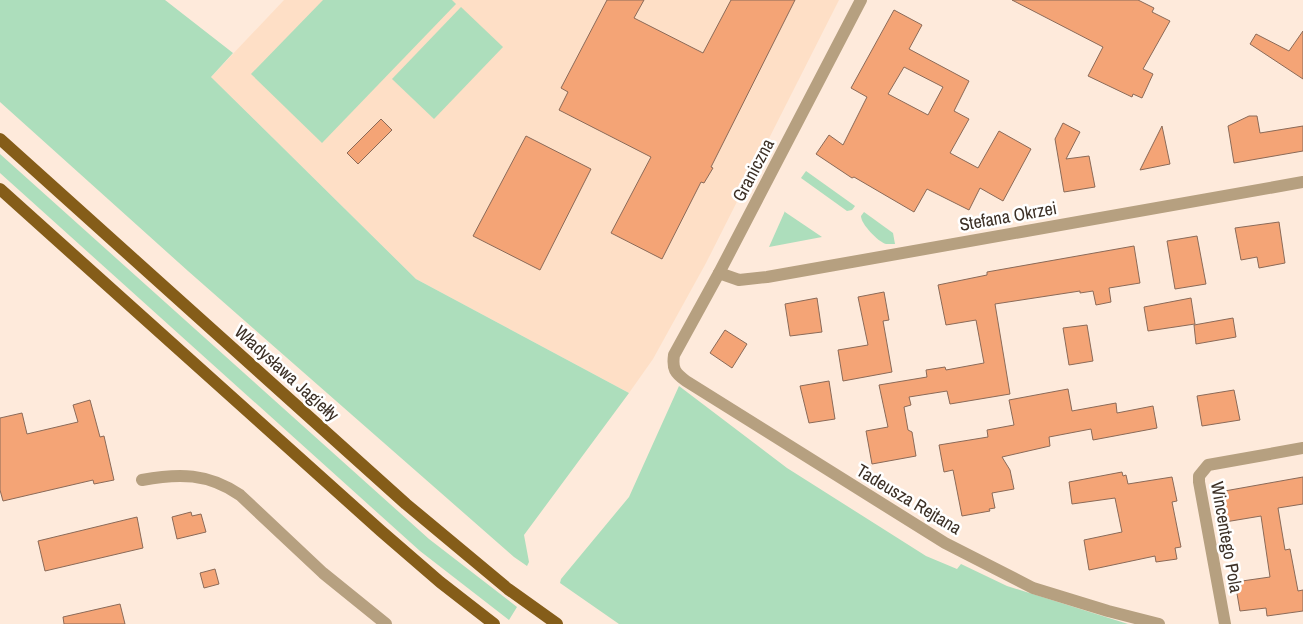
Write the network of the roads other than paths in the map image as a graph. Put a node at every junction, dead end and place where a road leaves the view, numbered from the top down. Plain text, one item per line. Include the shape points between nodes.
1 (861, 0) edge
2 (0, 139) edge
3 (1303, 182) edge
4 (0, 189) edge
5 (719, 273) junction
6 (674, 355) joint
7 (1303, 448) edge
8 (142, 480) dead end
9 (386, 624) edge
10 (494, 624) edge
11 (557, 624) edge
12 (1159, 624) edge
13 (1225, 624) edge

1 - 5 street, Graniczna
2 - 11 main road, Władysława Jagiełły via 406,504 508,589
3 - 5 street, Stefana Okrzei via 768,277 739,280
4 - 10 main road via 381,531
5 - 6 street, Graniczna
6 - 12 street, Tadeusza Rejtana via 672,366 686,381 945,543 1033,588
7 - 13 street, Wincentego Pola via 1208,465 1199,476
8 - 9 street via 189,475 226,485 323,573

